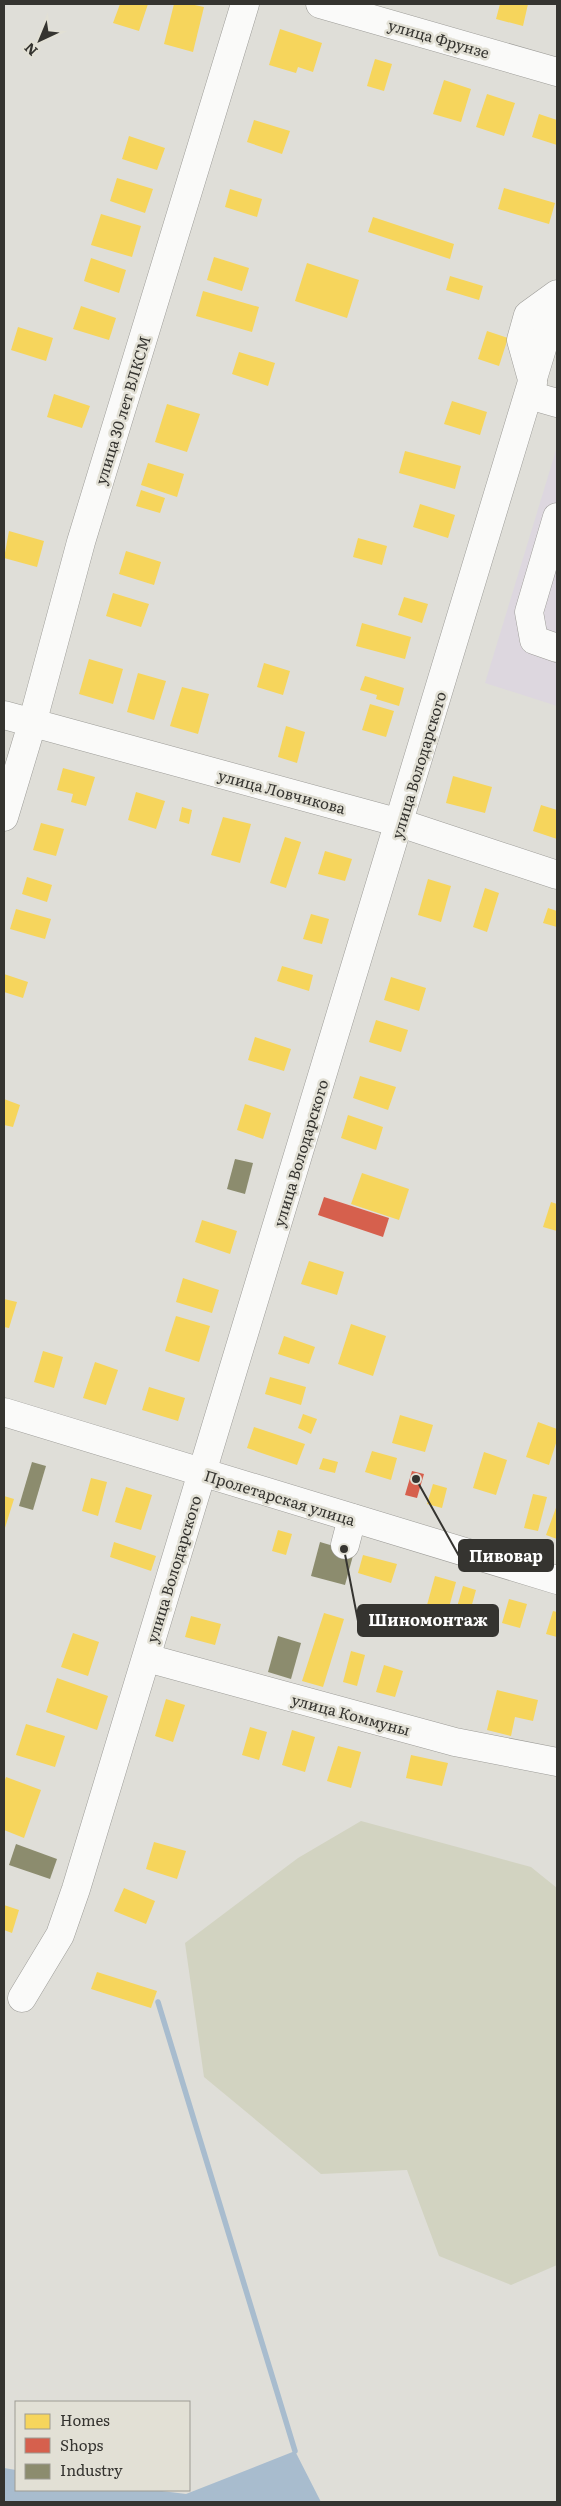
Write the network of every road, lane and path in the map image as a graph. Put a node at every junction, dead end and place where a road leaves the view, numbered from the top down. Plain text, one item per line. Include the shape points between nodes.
1 (245, 4) edge
2 (320, 4) edge
3 (557, 72) edge
4 (557, 294) edge
5 (557, 299) edge
6 (531, 389) junction
7 (557, 403) edge
8 (557, 517) edge
9 (557, 648) edge
10 (4, 715) edge
11 (32, 724) junction
12 (4, 817) edge
13 (400, 824) junction
14 (557, 874) edge
15 (4, 1412) edge
16 (202, 1473) junction
17 (352, 1518) junction
18 (344, 1545) dead end
19 (557, 1580) edge
20 (147, 1658) junction
21 (557, 1762) edge
22 (22, 1998) dead end

1 - 11 street, улица 30 лет ВЛКСМ via 82,542
2 - 3 street, улица Фрунзе
4 - 6 street via 528,315 525,323 521,340
5 - 6 street, улица Володарского
6 - 7 street
6 - 13 street, улица Володарского
8 - 9 street via 529,612 534,640
10 - 11 street, улица Ловчикова
11 - 12 street, улица 30 лет ВЛКСМ
11 - 13 street, улица Ловчикова
13 - 14 street, улица Ловчикова
13 - 16 street, улица Володарского
15 - 16 street, Пролетарская улица
16 - 17 street, Пролетарская улица
16 - 20 street, улица Володарского
17 - 18 street
17 - 19 street, Пролетарская улица
20 - 21 street, улица Коммуны via 455,1742
20 - 22 street, улица Володарского via 60,1935

